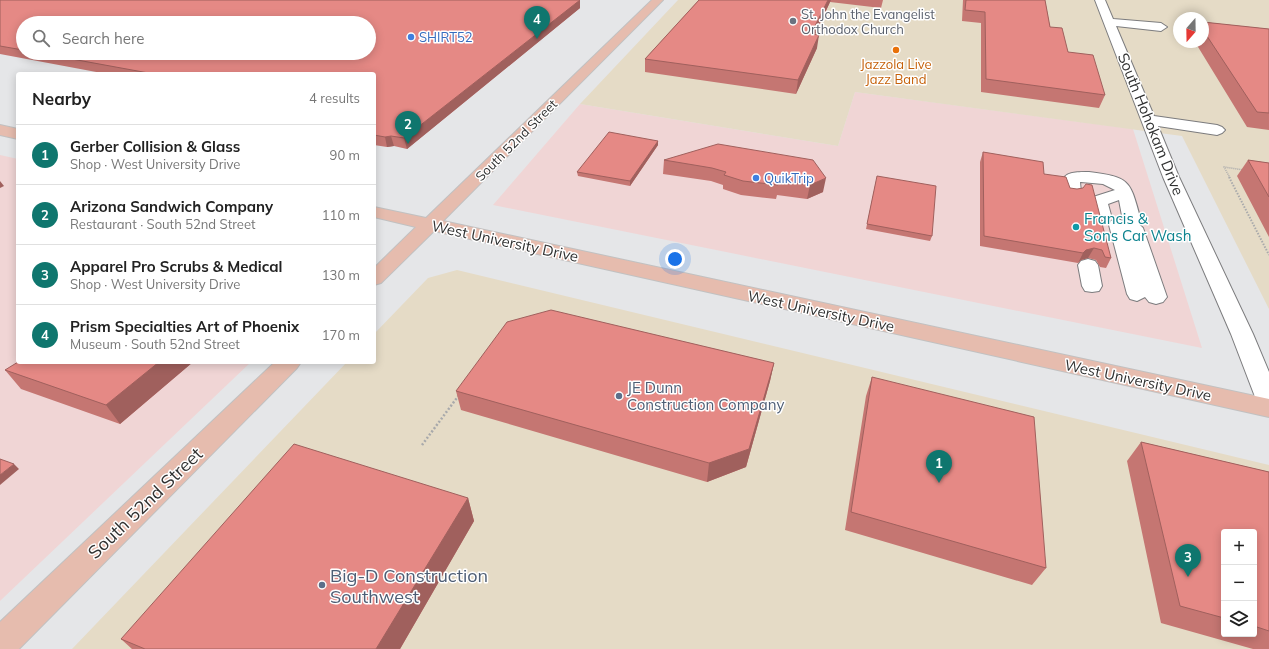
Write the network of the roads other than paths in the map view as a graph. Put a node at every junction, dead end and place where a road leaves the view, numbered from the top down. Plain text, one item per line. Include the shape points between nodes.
1 (658, 0) edge
2 (1100, 0) edge
3 (1109, 22) junction
4 (1161, 28) dead end
5 (1149, 120) junction
6 (0, 130) edge
7 (1217, 130) dead end
8 (16, 134) edge
9 (1072, 192) edge
10 (376, 212) edge
11 (1118, 222) junction
12 (430, 224) junction
13 (1088, 265) dead end
14 (376, 277) edge
15 (1092, 286) dead end
16 (287, 364) edge
17 (1269, 402) edge
18 (1269, 408) edge
19 (0, 645) edge

1 - 12 main road, South 52nd Street
2 - 3 street, South Hohokam Drive
3 - 4 street
3 - 5 street, South Hohokam Drive
5 - 7 street
5 - 17 street, South Hohokam Drive via 1171,177 1242,334
6 - 8 main road
9 - 11 street via 1070,179 1079,176 1115,183 1122,187 1125,192 1113,205
10 - 12 main road, West University Drive
11 - 11 street via 1138,294
12 - 14 main road, South 52nd Street
12 - 18 main road, West University Drive
13 - 15 street
16 - 19 main road, South 52nd Street

